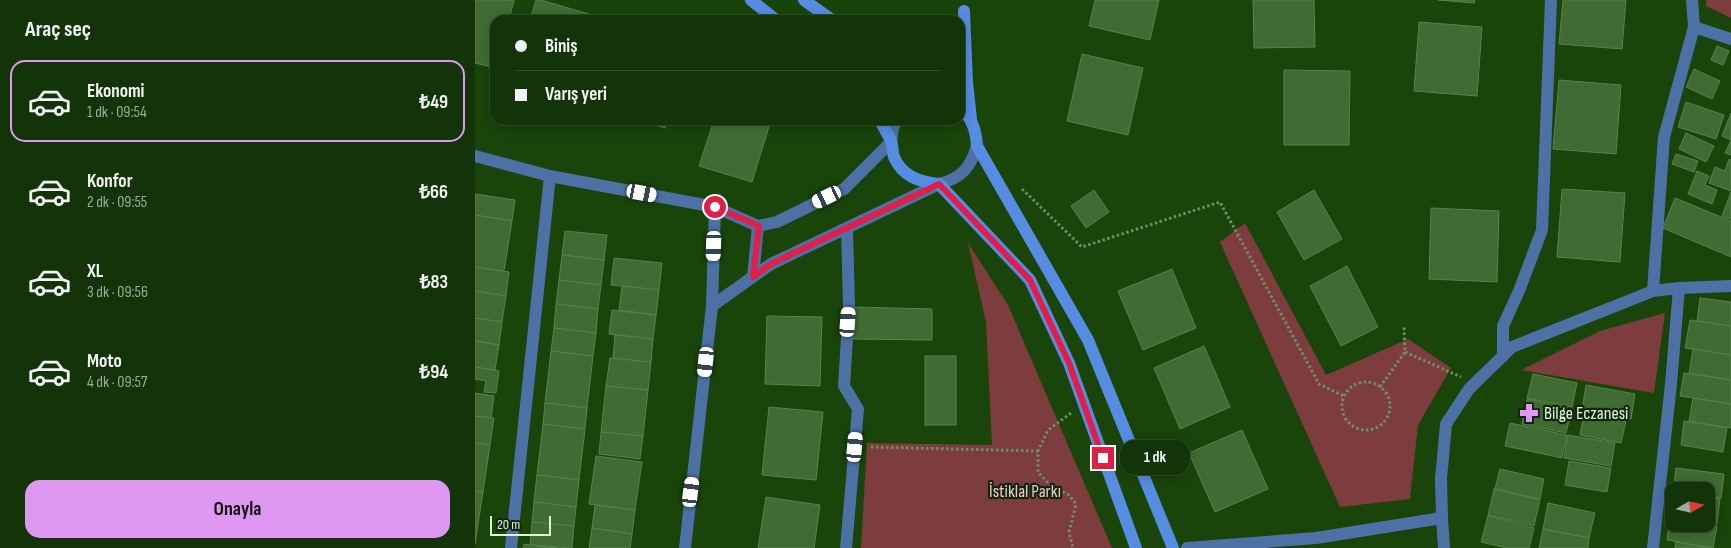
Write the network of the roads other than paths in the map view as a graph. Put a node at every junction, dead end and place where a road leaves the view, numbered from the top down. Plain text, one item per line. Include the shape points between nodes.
1 (751, 0) edge
2 (804, 0) edge
3 (1551, 0) edge
4 (1693, 0) edge
5 (965, 5) edge
6 (770, 15) edge
7 (825, 15) edge
8 (1694, 26) junction
9 (1731, 40) edge
10 (965, 112) edge
11 (971, 119) junction
12 (882, 125) edge
13 (894, 125) edge
14 (891, 142) junction
15 (977, 146) junction
16 (475, 156) edge
17 (550, 176) junction
18 (939, 184) junction
19 (715, 207) junction
20 (759, 226) junction
21 (847, 229) junction
22 (753, 277) junction
23 (1731, 286) edge
24 (1679, 288) junction
25 (1653, 291) junction
26 (712, 306) junction
27 (1503, 356) junction
28 (1442, 518) junction
29 (511, 548) edge
30 (685, 548) edge
31 (846, 548) edge
32 (1136, 548) edge
33 (1173, 548) edge
34 (1187, 548) edge
35 (1444, 548) edge
36 (1653, 548) edge

1 - 6 main road
2 - 7 main road
3 - 27 street via 1542,230 1503,326
4 - 8 street
5 - 11 main road
8 - 9 street
8 - 25 street via 1664,137
10 - 11 main road
11 - 15 main road
12 - 14 main road
13 - 14 street
14 - 18 main road via 894,156 911,178
14 - 20 street via 844,189 777,222
15 - 18 street via 973,160 964,172
15 - 33 main road via 1089,340
16 - 17 street
17 - 19 street
17 - 29 street
18 - 21 street
18 - 32 main road via 1030,280 1069,363
19 - 20 street
19 - 26 street
20 - 22 street
21 - 22 street via 771,264
21 - 31 street via 849,306 844,386 858,409
22 - 26 street
23 - 24 street
24 - 25 street
24 - 36 street
25 - 27 street via 1512,347
26 - 30 street
27 - 28 street via 1469,389 1446,424 1441,479
28 - 34 street via 1316,538
28 - 35 street

